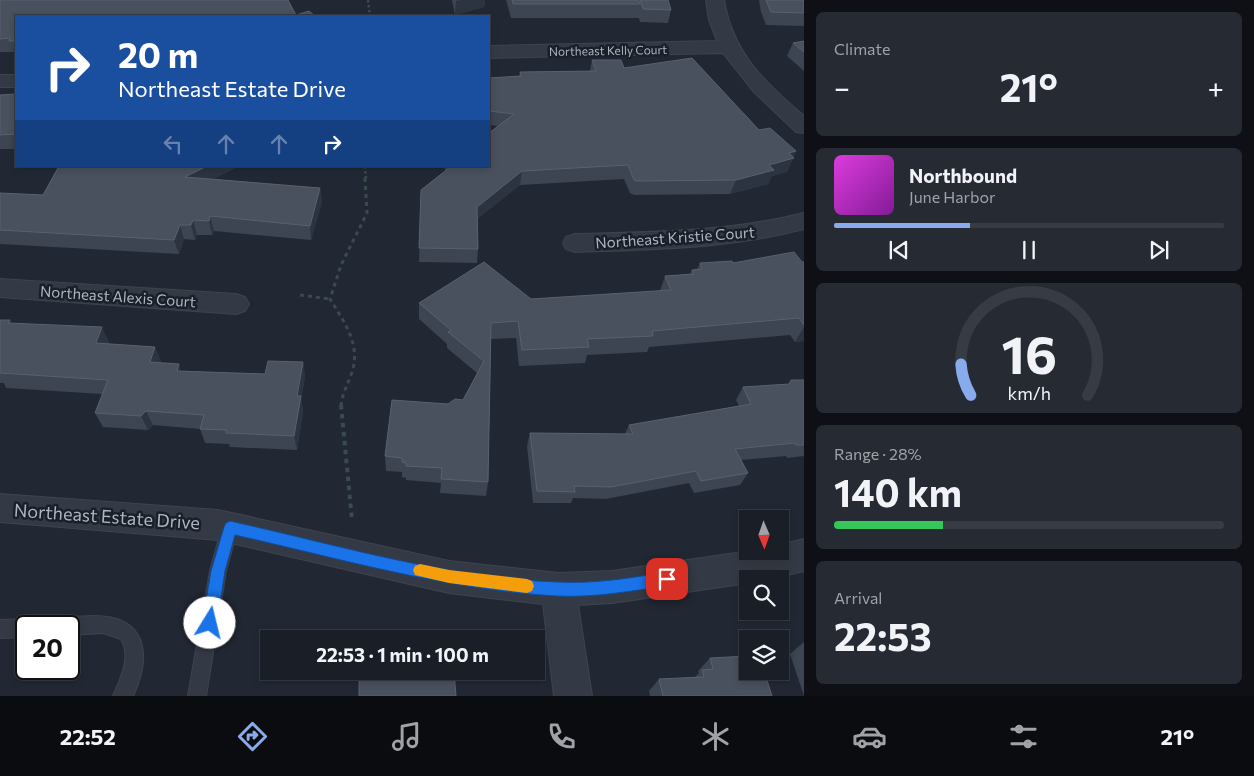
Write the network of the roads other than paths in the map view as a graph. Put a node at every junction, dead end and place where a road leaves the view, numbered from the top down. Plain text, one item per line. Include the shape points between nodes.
1 (715, 0) edge
2 (727, 47) junction
3 (490, 52) edge
4 (0, 81) edge
5 (15, 81) edge
6 (804, 127) edge
7 (804, 221) edge
8 (575, 243) dead end
9 (0, 288) edge
10 (236, 304) dead end
11 (0, 508) edge
12 (230, 527) junction
13 (804, 555) edge
14 (558, 589) junction
15 (80, 626) edge
16 (15, 628) edge
17 (0, 629) edge
18 (122, 696) edge
19 (198, 696) edge
20 (572, 696) edge

1 - 2 street
2 - 3 street, Northeast Kelly Court
2 - 6 street
4 - 5 street
7 - 8 street, Northeast Kristie Court via 776,230 718,237
9 - 10 street, Northeast Alexis Court
11 - 12 street, Northeast Estate Drive
12 - 14 street, Northeast Estate Drive via 449,577
12 - 19 lane via 218,571
13 - 14 street, Northeast Estate Drive via 758,566 612,587
14 - 20 street
15 - 18 lane via 117,626 131,638 133,666
16 - 17 lane

